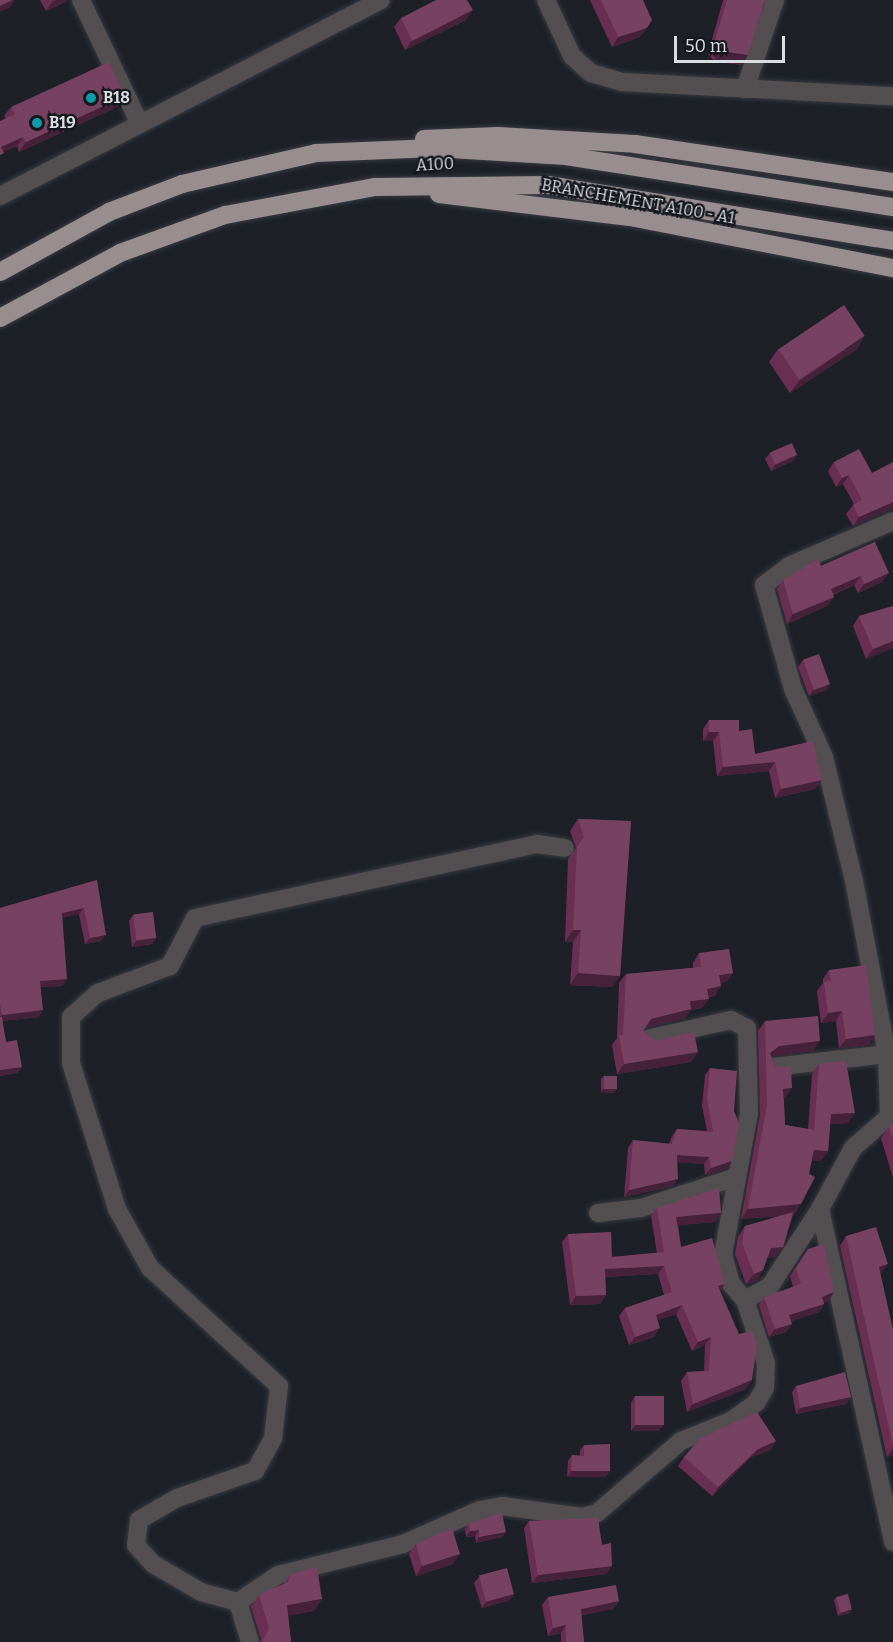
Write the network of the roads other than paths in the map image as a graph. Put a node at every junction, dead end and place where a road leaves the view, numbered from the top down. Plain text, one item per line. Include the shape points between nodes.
1 (81, 0) edge
2 (381, 0) edge
3 (546, 0) edge
4 (775, 0) edge
5 (745, 89) junction
6 (893, 96) edge
7 (140, 124) junction
8 (316, 153) junction
9 (893, 182) edge
10 (375, 188) junction
11 (0, 196) edge
12 (893, 207) edge
13 (893, 241) edge
14 (893, 268) edge
15 (0, 272) edge
16 (0, 318) edge
17 (893, 521) edge
18 (565, 848) dead end
19 (647, 1039) edge
20 (887, 1054) junction
21 (773, 1067) edge
22 (891, 1114) edge
23 (736, 1177) junction
24 (819, 1209) junction
25 (598, 1213) dead end
26 (745, 1300) junction
27 (893, 1542) edge
28 (238, 1602) junction
29 (250, 1642) edge

1 - 7 street
2 - 7 street
3 - 5 street via 573,56 591,73 622,82
4 - 5 street
5 - 6 street
7 - 11 street
8 - 9 highway via 441,136 571,138
8 - 12 highway, A100 / A100 via 434,148 566,156
8 - 15 highway, A100 / A100 via 182,184 110,212
10 - 13 highway, A100 / A100 via 548,185
10 - 14 highway, BRANCHEMENT A100 - A1 via 619,216
10 - 16 highway, A100 / A100 via 225,215 120,253
17 - 20 street via 789,566 764,585 793,689 824,757 875,978
18 - 28 street via 537,844 195,918 170,966 98,993 71,1017 75,1074 117,1209 150,1268 279,1386 273,1438 255,1471 177,1498 139,1520 136,1545 153,1564 201,1592
19 - 23 street via 730,1020 747,1028 749,1113
20 - 21 street
20 - 22 street
22 - 24 street via 853,1148
23 - 25 street via 641,1208
23 - 26 street via 723,1254 731,1284
24 - 26 street via 770,1286
24 - 27 street
26 - 28 street via 766,1363 765,1388 756,1403 731,1421 681,1441 597,1513 560,1516 502,1506 480,1510 403,1544 278,1575
28 - 29 street

